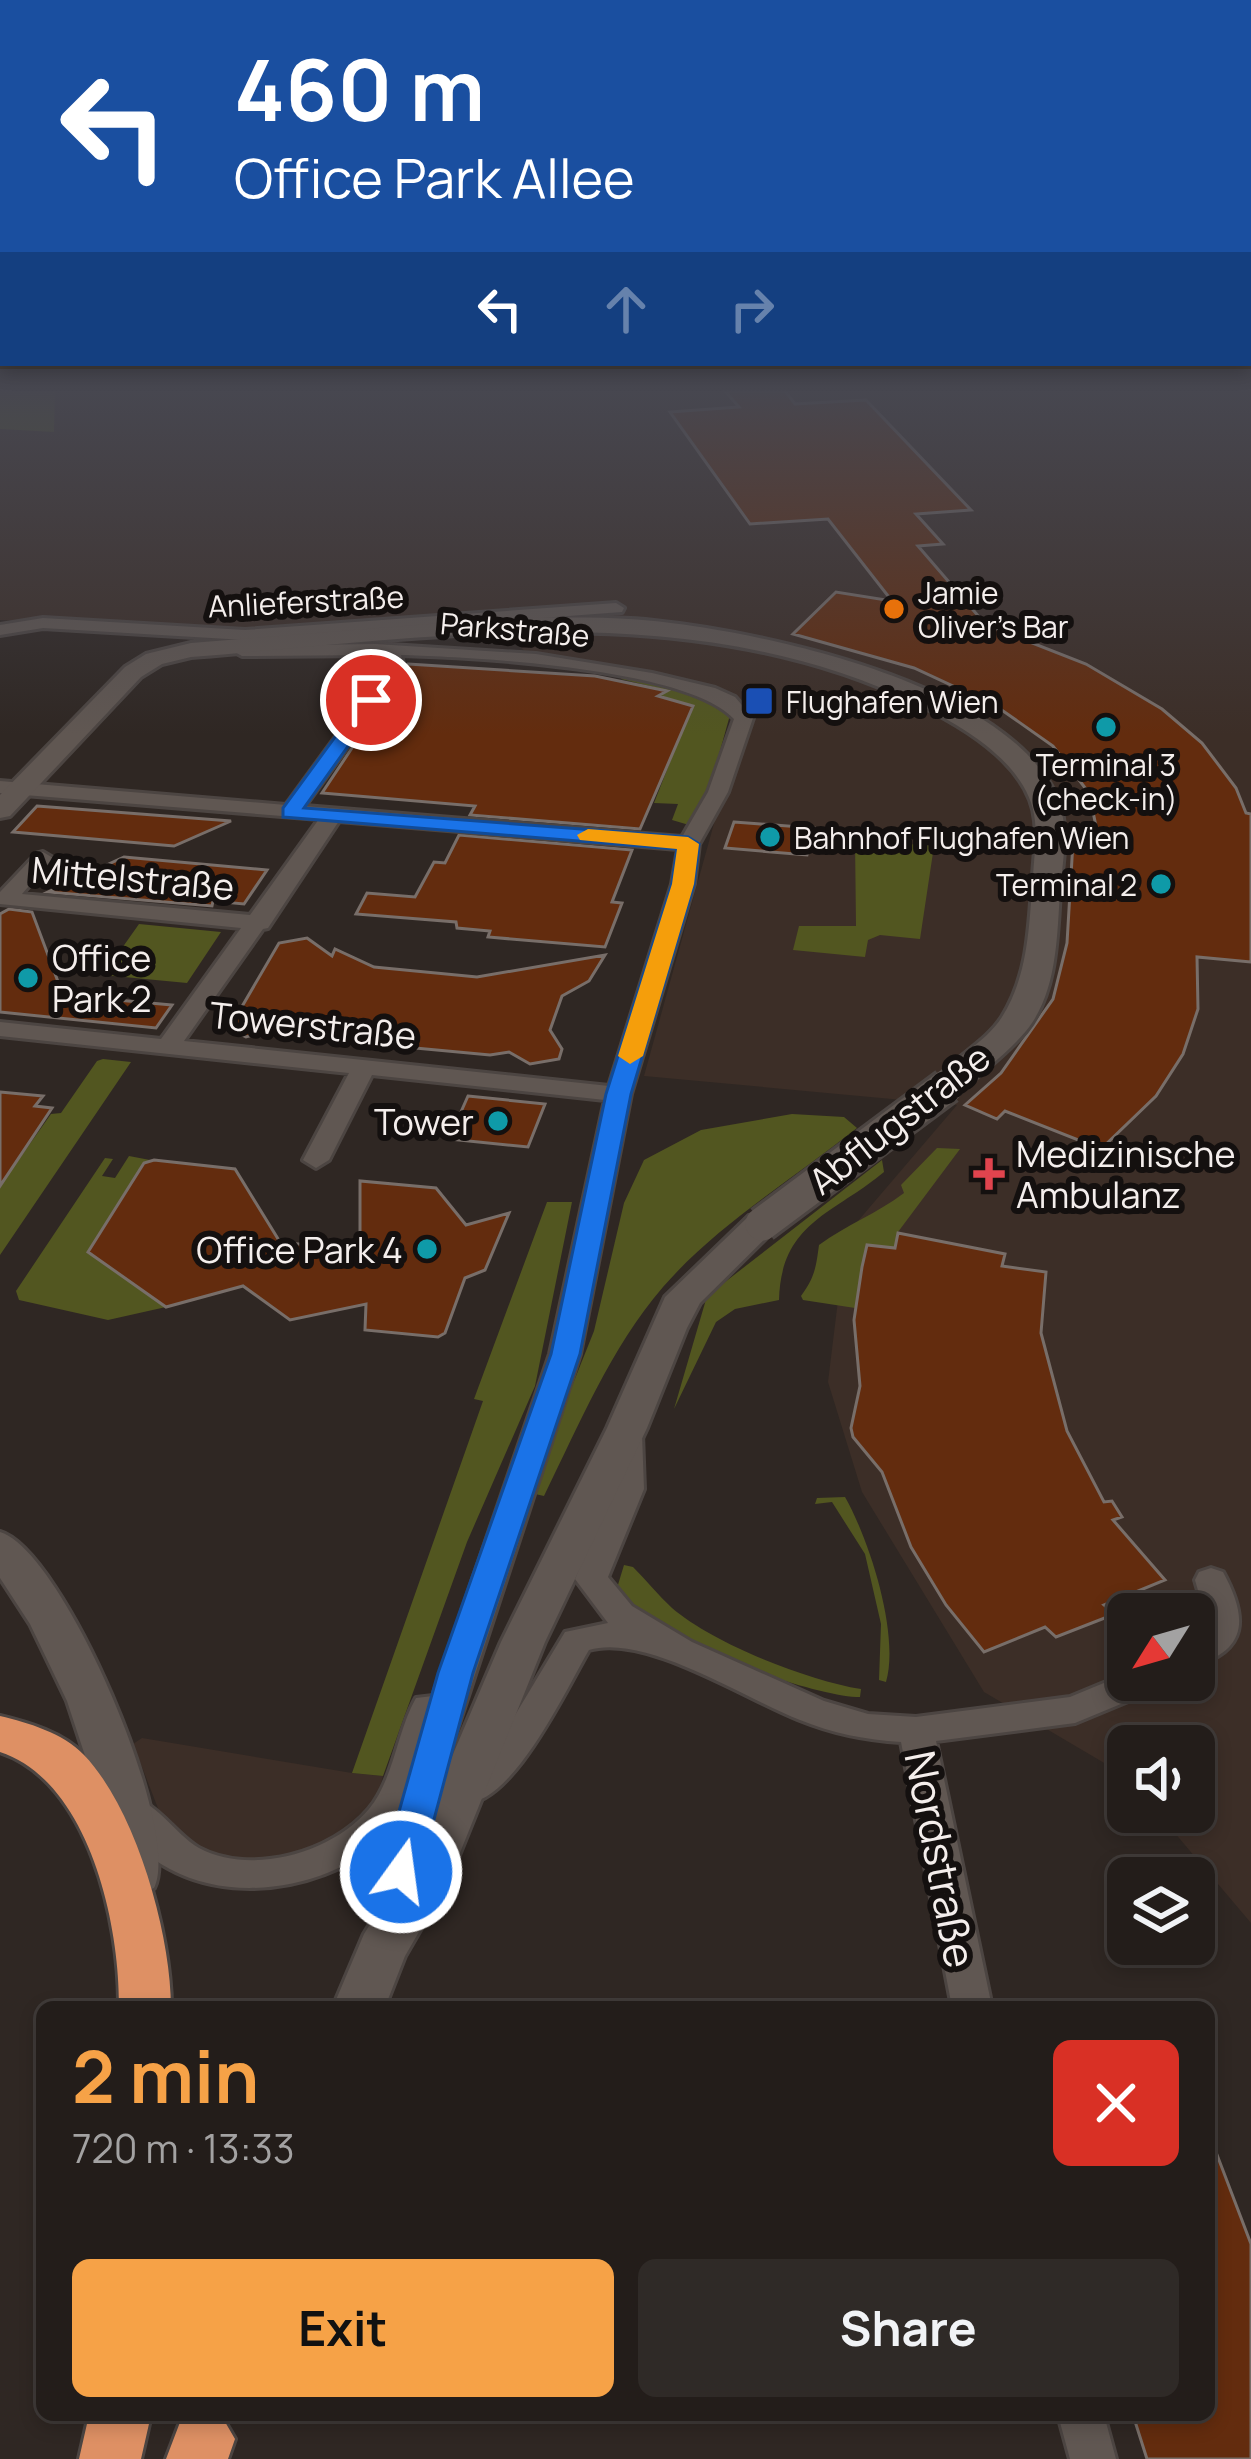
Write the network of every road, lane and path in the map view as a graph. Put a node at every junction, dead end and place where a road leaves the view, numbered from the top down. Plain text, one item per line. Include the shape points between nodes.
1 (616, 608) dead end
2 (0, 630) edge
3 (375, 649) junction
4 (190, 650) junction
5 (10, 788) edge
6 (0, 810) edge
7 (290, 813) junction
8 (332, 816) junction
9 (688, 844) junction
10 (43, 857) dead end
11 (3, 898) edge
12 (260, 922) junction
13 (0, 1029) edge
14 (168, 1046) junction
15 (365, 1066) junction
16 (619, 1094) junction
17 (316, 1160) dead end
18 (627, 1428) junction
19 (0, 1547) edge
20 (1211, 1580) dead end
21 (1215, 1643) edge
22 (680, 1651) junction
23 (456, 1673) junction
24 (1107, 1696) edge
25 (916, 1730) junction
26 (0, 1734) edge
27 (458, 1803) junction
28 (126, 1806) junction
29 (143, 1949) junction
30 (382, 1949) junction
31 (146, 2001) edge
32 (361, 2001) edge
33 (970, 2001) edge
34 (119, 2421) edge
35 (1084, 2421) edge
36 (110, 2459) edge
37 (1093, 2459) edge

1 - 2 street, Anlieferstraße via 245,635 43,623
3 - 4 street, Parkstraße
3 - 7 street via 393,657 395,668
3 - 9 street, Parkstraße via 565,661 728,701 743,718 718,792
4 - 5 street, Abflugstraße via 133,672
4 - 18 street, Abflugstraße, bridge via 517,625 704,634 897,685 959,715 1033,781 1049,817 1042,959 1014,1025 947,1087 762,1224 684,1297
5 - 6 street, Abflugstraße
5 - 7 street
7 - 8 street
8 - 9 street
8 - 12 street
9 - 16 street
10 - 11 street
11 - 12 street, Mittelstraße
12 - 14 street
13 - 14 street, Towerstraße
14 - 15 street, Towerstraße
15 - 16 street, Towerstraße
15 - 17 street
16 - 23 street via 565,1354
18 - 22 street via 628,1489 590,1579 620,1615
18 - 27 street, Abflugstraße via 523,1642
19 - 28 street via 26,1577 80,1683
20 - 21 street via 1222,1615
22 - 25 street via 814,1712
22 - 27 street via 627,1636 578,1640 513,1750
23 - 28 street via 432,1697 385,1816 354,1844 316,1862 227,1874 172,1851
23 - 30 street
24 - 25 street, Nordstraße via 1075,1710
25 - 33 street, Nordstraße
26 - 29 highway via 68,1768 115,1857
27 - 30 street, Abflugstraße
28 - 29 street
29 - 31 highway
30 - 32 street, Abflugstraße
34 - 36 highway
35 - 37 street

